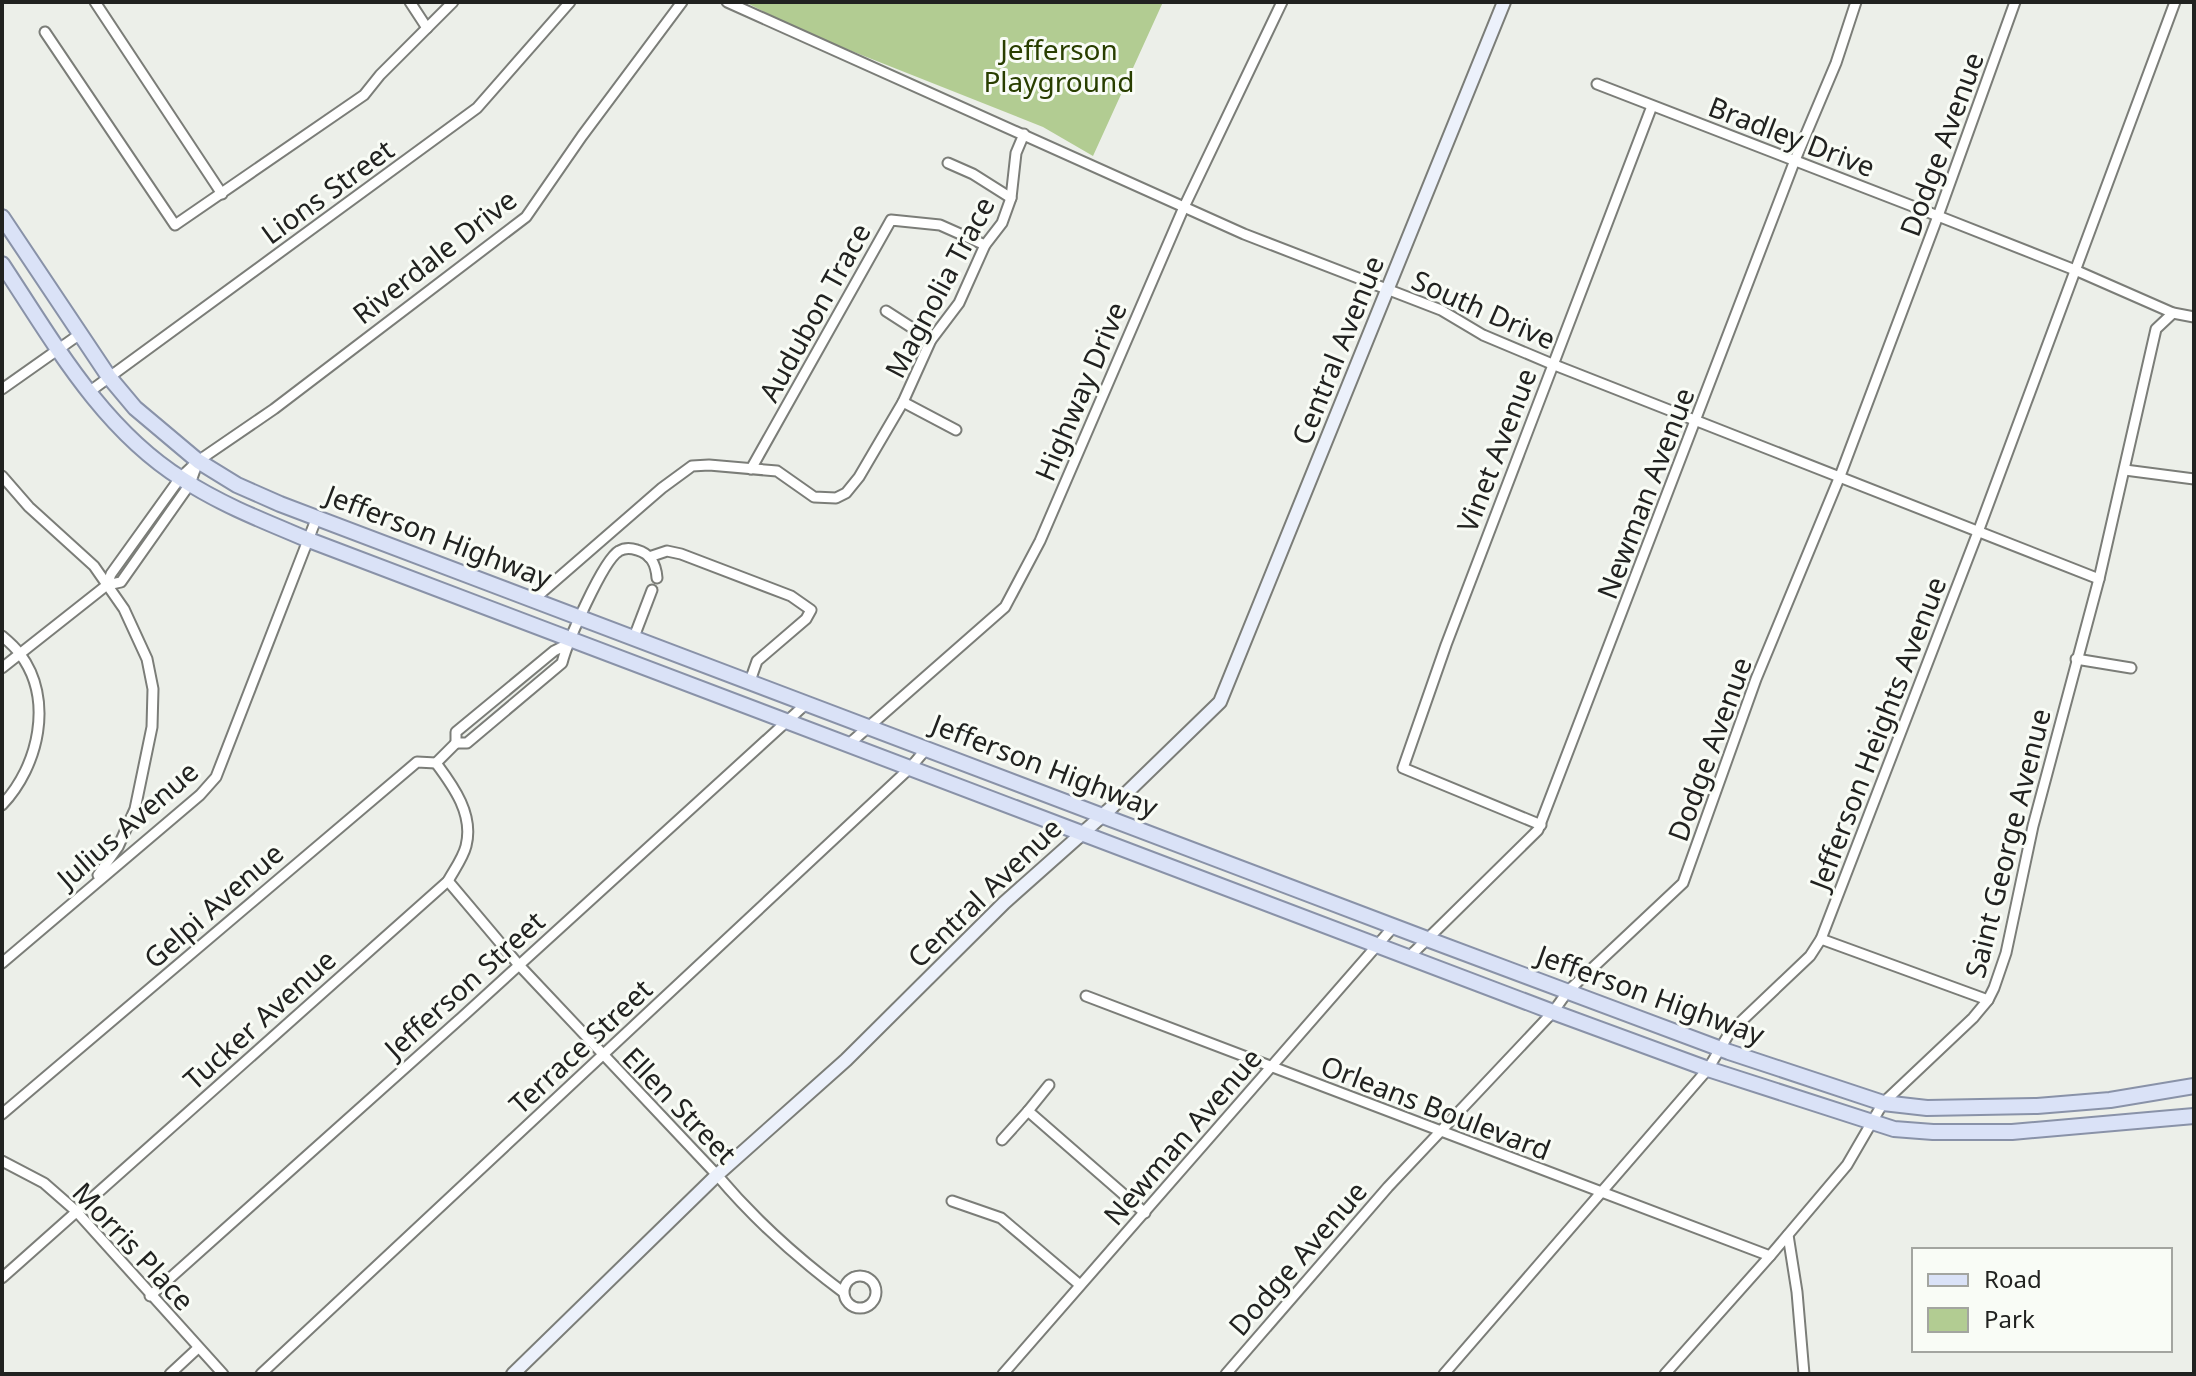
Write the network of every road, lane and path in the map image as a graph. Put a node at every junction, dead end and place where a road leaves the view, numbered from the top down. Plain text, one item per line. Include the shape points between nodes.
1 (95, 2) edge
2 (410, 2) edge
3 (453, 2) edge
4 (570, 2) edge
5 (682, 2) edge
6 (727, 2) edge
7 (1282, 2) edge
8 (1504, 2) edge
9 (1856, 2) edge
10 (2015, 2) edge
11 (2175, 2) edge
12 (427, 28) junction
13 (45, 32) dead end
14 (1597, 84) dead end
15 (1652, 106) junction
16 (1024, 134) junction
17 (1795, 160) junction
18 (948, 163) dead end
19 (222, 194) junction
20 (1011, 198) junction
21 (1184, 207) junction
22 (1938, 216) junction
23 (3, 225) edge
24 (985, 245) junction
25 (2, 264) edge
26 (2075, 270) junction
27 (1388, 290) junction
28 (886, 311) dead end
29 (2173, 313) junction
30 (2194, 317) edge
31 (80, 334) junction
32 (931, 340) junction
33 (57, 348) junction
34 (1552, 364) junction
35 (109, 377) junction
36 (2, 389) edge
37 (89, 392) junction
38 (903, 402) junction
39 (1696, 421) junction
40 (956, 430) dead end
41 (198, 461) junction
42 (751, 469) junction
43 (2125, 470) junction
44 (2, 476) edge
45 (1840, 476) junction
46 (2194, 479) edge
47 (185, 481) junction
48 (317, 517) junction
49 (1978, 532) junction
50 (309, 540) junction
51 (649, 557) junction
52 (657, 578) dead end
53 (2099, 579) junction
54 (107, 585) junction
55 (652, 590) dead end
56 (533, 600) junction
57 (581, 617) junction
58 (2, 636) edge
59 (634, 637) junction
60 (568, 642) junction
61 (20, 654) junction
62 (2076, 659) junction
63 (2, 668) edge
64 (2131, 668) dead end
65 (750, 681) junction
66 (807, 703) junction
67 (787, 720) junction
68 (868, 726) junction
69 (456, 743) junction
70 (849, 744) junction
71 (927, 748) junction
72 (436, 763) junction
73 (910, 768) junction
74 (2, 805) edge
75 (1102, 814) junction
76 (1541, 825) junction
77 (1080, 833) junction
78 (448, 881) junction
79 (91, 885) junction
80 (1394, 926) junction
81 (1427, 939) junction
82 (1821, 939) junction
83 (1378, 944) junction
84 (1409, 957) junction
85 (2, 963) edge
86 (518, 964) junction
87 (1568, 991) junction
88 (1086, 996) dead end
89 (1988, 1000) junction
90 (1553, 1012) junction
91 (1721, 1049) junction
92 (602, 1055) junction
93 (1272, 1067) junction
94 (1708, 1069) junction
95 (1049, 1085) dead end
96 (2194, 1086) edge
97 (2110, 1100) junction
98 (1883, 1103) junction
99 (1028, 1111) junction
100 (2, 1114) edge
101 (2194, 1116) edge
102 (1872, 1123) junction
103 (2113, 1123) junction
104 (1439, 1132) junction
105 (1002, 1140) dead end
106 (2, 1161) edge
107 (717, 1175) junction
108 (1602, 1192) junction
109 (952, 1201) dead end
110 (76, 1211) junction
111 (1145, 1213) junction
112 (1788, 1235) junction
113 (1770, 1256) junction
114 (2, 1278) edge
115 (1080, 1285) junction
116 (843, 1292) dead end
117 (150, 1296) junction
118 (198, 1348) junction
119 (170, 1374) edge
120 (223, 1374) edge
121 (261, 1374) edge
122 (513, 1374) edge
123 (1003, 1374) edge
124 (1226, 1374) edge
125 (1444, 1374) edge
126 (1665, 1374) edge
127 (1804, 1374) edge

1 - 19 street
2 - 12 street
3 - 12 street
4 - 35 street, Lions Street via 477,108
5 - 41 street, Riverdale Drive via 526,217
6 - 16 street, South Drive
7 - 21 street, Highway Drive
8 - 27 main road, Central Avenue
9 - 17 street, Newman Avenue
10 - 22 street, Dodge Avenue
11 - 26 street, Jefferson Heights Avenue
12 - 19 street via 364,95
13 - 19 street via 175,225
14 - 15 street, Bradley Drive
15 - 17 street, Bradley Drive
15 - 34 street, Vinet Avenue
16 - 20 street, Magnolia Trace via 1016,153
16 - 21 street, South Drive
17 - 22 street, Bradley Drive
17 - 39 street, Newman Avenue
18 - 20 street
20 - 24 street, Magnolia Trace via 1002,223
21 - 27 street, South Drive
21 - 68 street, Highway Drive via 1040,541 1005,607
22 - 26 street, Bradley Drive
22 - 45 street, Dodge Avenue
23 - 31 main road, Jefferson Highway
24 - 32 street, Magnolia Trace via 959,303
24 - 42 street, Audubon Trace via 940,225 891,220
25 - 33 main road, Jefferson Highway
26 - 29 street, Bradley Drive
26 - 49 street, Jefferson Heights Avenue
27 - 34 street, South Drive
27 - 75 main road, Central Avenue via 1220,702
28 - 32 street
29 - 30 street, Bradley Drive
29 - 43 street, Saint George Avenue via 2156,329
31 - 33 street
31 - 35 main road, Jefferson Highway
32 - 38 street, Magnolia Trace
33 - 36 street
33 - 37 main road, Jefferson Highway
34 - 39 street, South Drive
34 - 76 street, Vinet Avenue via 1403,768
35 - 37 street, Lions Street
35 - 41 main road, Jefferson Highway via 135,408
37 - 47 main road, Jefferson Highway via 123,431
38 - 40 street, Magnolia Trace
38 - 42 street via 859,477 836,498 814,497 777,471
39 - 45 street, South Drive
39 - 76 street, Newman Avenue
41 - 47 street
41 - 48 main road, Jefferson Highway via 237,485
42 - 56 street via 692,466
43 - 46 street
43 - 53 street, Saint George Avenue
44 - 54 street
45 - 49 street, South Drive
45 - 87 street, Dodge Avenue via 1756,679 1683,883
47 - 50 main road, Jefferson Highway
47 - 54 street
48 - 50 street, Julius Avenue
48 - 56 main road, Jefferson Highway
49 - 53 street, South Drive
49 - 82 street, Jefferson Heights Avenue
50 - 60 main road, Jefferson Highway
50 - 79 street, Julius Avenue via 216,777
51 - 52 street
51 - 57 street, Gelpi Avenue via 630,548 618,551 606,564
51 - 65 street via 667,551 712,565 791,596 811,610 757,661
53 - 62 street, Saint George Avenue
54 - 61 street
54 - 79 street via 147,659 152,727 135,809 118,847
55 - 59 street
56 - 57 main road, Jefferson Highway
57 - 59 main road, Jefferson Highway
57 - 60 street, Gelpi Avenue
58 - 61 street
59 - 65 main road, Jefferson Highway
60 - 67 main road, Jefferson Highway
60 - 69 street, Gelpi Avenue via 456,732
60 - 69 street, Gelpi Avenue via 562,663 467,743
61 - 63 street
61 - 74 street via 36,684 37,736 24,775
62 - 64 street
62 - 89 street, Saint George Avenue via 2006,953
65 - 66 main road, Jefferson Highway
66 - 67 street, Jefferson Street
66 - 68 main road, Jefferson Highway
67 - 70 main road, Jefferson Highway
67 - 86 street, Jefferson Street
68 - 70 street, Highway Drive
68 - 71 main road, Jefferson Highway
69 - 72 street, Gelpi Avenue
70 - 73 main road, Jefferson Highway
71 - 73 street, Terrace Street
71 - 75 main road, Jefferson Highway
72 - 78 street, Tucker Avenue via 457,791 467,829 466,847
72 - 100 street, Gelpi Avenue via 417,762
73 - 77 main road, Jefferson Highway
73 - 92 street, Terrace Street
75 - 77 main road, Central Avenue
75 - 80 main road, Jefferson Highway
76 - 81 street, Newman Avenue
77 - 83 main road, Jefferson Highway
77 - 107 main road, Central Avenue via 846,1060
78 - 86 street, Ellen Street
78 - 110 street, Tucker Avenue
79 - 85 street, Julius Avenue
80 - 81 main road, Jefferson Highway
80 - 83 street, Newman Avenue
81 - 84 street, Newman Avenue
81 - 87 main road, Jefferson Highway
82 - 89 street
82 - 91 street, Jefferson Heights Avenue via 1810,956 1730,1032
83 - 84 main road, Jefferson Highway
83 - 93 street, Newman Avenue
84 - 90 main road, Jefferson Highway
86 - 92 street, Ellen Street
86 - 117 street, Jefferson Street
87 - 90 street, Dodge Avenue
87 - 91 main road, Jefferson Highway
88 - 93 street, Orleans Boulevard
89 - 98 street, Saint George Avenue
90 - 94 main road, Jefferson Highway
90 - 104 street, Dodge Avenue
91 - 94 street, Jefferson Heights Avenue
91 - 98 main road, Jefferson Highway
92 - 107 street, Ellen Street
92 - 121 street, Terrace Street
93 - 104 street, Orleans Boulevard
93 - 111 street, Newman Avenue
94 - 102 main road, Jefferson Highway
94 - 108 street, Jefferson Heights Avenue
95 - 99 street
96 - 97 main road, Jefferson Highway
97 - 98 main road, Jefferson Highway via 1960,1108
97 - 103 main road
98 - 102 street, Saint George Avenue
99 - 105 street
99 - 111 street
101 - 103 main road, Jefferson Highway
102 - 103 main road, Jefferson Highway via 1960,1133
102 - 112 street, Saint George Avenue via 1847,1165
104 - 108 street, Orleans Boulevard
104 - 124 street, Dodge Avenue
106 - 110 street, Morris Place via 44,1183
107 - 116 street, Ellen Street via 777,1240
107 - 122 main road, Central Avenue
108 - 113 street, Orleans Boulevard
108 - 125 street, Jefferson Heights Avenue
109 - 115 street via 1001,1218
110 - 114 street, Tucker Avenue
110 - 117 street, Morris Place
111 - 115 street, Newman Avenue
112 - 113 street, Saint George Avenue
112 - 127 street
113 - 126 street, Saint George Avenue
115 - 123 street, Newman Avenue
117 - 118 street, Morris Place
118 - 119 street
118 - 120 street, Morris Place

